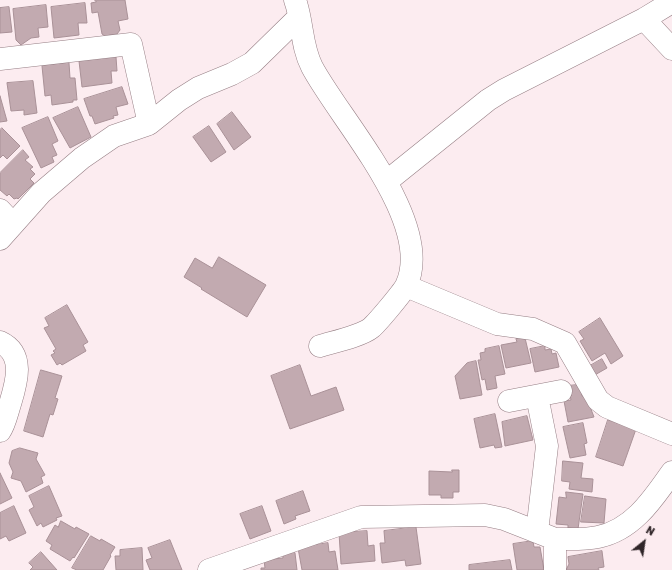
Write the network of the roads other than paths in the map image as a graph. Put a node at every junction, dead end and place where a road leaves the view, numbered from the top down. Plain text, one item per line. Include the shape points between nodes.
1 (672, 2) edge
2 (297, 8) edge
3 (644, 19) junction
4 (672, 49) edge
5 (0, 58) edge
6 (149, 124) junction
7 (386, 182) junction
8 (4, 224) edge
9 (406, 286) junction
10 (0, 342) edge
11 (320, 346) dead end
12 (561, 391) dead end
13 (536, 396) junction
14 (509, 401) dead end
15 (0, 431) edge
16 (672, 434) edge
17 (672, 472) edge
18 (546, 536) junction
19 (209, 570) edge
20 (555, 570) edge

1 - 3 street
2 - 6 street via 252,63 198,88
2 - 7 street via 304,48 312,66
3 - 4 street
3 - 7 street via 488,100
5 - 6 street via 131,44
6 - 8 street via 114,136 82,158
7 - 9 street via 409,233 412,249
9 - 11 street via 370,328
9 - 16 street via 497,324 533,329 565,343 598,400 607,407
10 - 15 street via 10,350 18,370
12 - 13 street
13 - 14 street
13 - 18 street via 547,446
17 - 18 street via 652,500 632,521 612,532 584,539
18 - 19 street via 504,519 485,515 361,517
18 - 20 street

